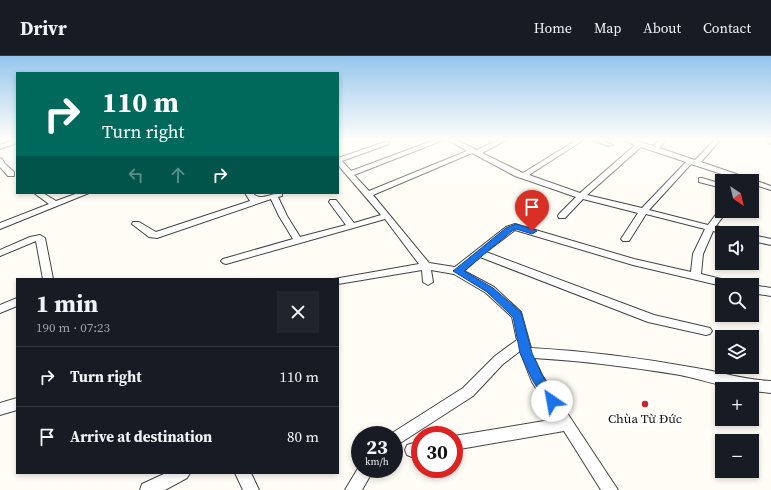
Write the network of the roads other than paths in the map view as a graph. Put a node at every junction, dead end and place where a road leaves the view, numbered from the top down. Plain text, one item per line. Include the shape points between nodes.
1 (354, 159) edge
2 (366, 159) edge
3 (457, 159) edge
4 (490, 159) edge
5 (550, 159) edge
6 (623, 159) edge
7 (685, 159) edge
8 (696, 159) edge
9 (0, 160) edge
10 (693, 162) junction
11 (341, 166) edge
12 (728, 174) edge
13 (523, 176) junction
14 (15, 178) edge
15 (702, 180) dead end
16 (715, 184) edge
17 (759, 184) edge
18 (771, 188) edge
19 (40, 194) edge
20 (82, 194) edge
21 (250, 194) edge
22 (277, 194) edge
23 (367, 195) junction
24 (582, 196) junction
25 (257, 201) junction
26 (333, 202) dead end
27 (55, 204) junction
28 (643, 212) junction
29 (387, 216) junction
30 (562, 216) dead end
31 (718, 218) edge
32 (136, 224) dead end
33 (0, 226) edge
34 (352, 226) junction
35 (710, 228) junction
36 (715, 229) edge
37 (626, 239) dead end
38 (759, 239) edge
39 (298, 241) junction
40 (771, 242) edge
41 (0, 253) edge
42 (479, 253) junction
43 (226, 261) dead end
44 (426, 266) junction
45 (457, 271) junction
46 (696, 277) junction
47 (48, 278) edge
48 (339, 281) edge
49 (715, 281) edge
50 (428, 282) dead end
51 (759, 289) edge
52 (771, 292) edge
53 (16, 302) edge
54 (0, 309) edge
55 (706, 330) dead end
56 (523, 342) junction
57 (771, 387) edge
58 (16, 404) edge
59 (0, 409) edge
60 (567, 424) junction
61 (403, 434) edge
62 (463, 441) edge
63 (180, 474) edge
64 (243, 474) edge
65 (360, 478) edge
66 (148, 490) edge
67 (250, 490) edge
68 (353, 490) edge
69 (610, 490) edge

1 - 11 street
2 - 11 street
3 - 23 street
4 - 13 street
5 - 13 street
6 - 24 street
7 - 10 street
8 - 10 street
9 - 14 street
10 - 12 street
10 - 28 street
11 - 23 street
13 - 24 street
15 - 16 street
17 - 18 street
19 - 27 street
20 - 27 street
21 - 25 street
22 - 25 street
22 - 39 street via 283,216
23 - 29 street
24 - 28 street
24 - 30 street
25 - 32 street via 157,235 152,235
26 - 34 street
27 - 33 street
28 - 35 street
28 - 37 street
29 - 34 street
29 - 44 street
31 - 35 street
34 - 39 street
35 - 36 street
35 - 46 street via 698,254
38 - 40 street
39 - 43 street
41 - 47 street via 33,238 40,238
42 - 45 street
42 - 46 street via 509,229 516,227 633,262
42 - 55 street via 652,319
44 - 45 street
44 - 48 street
44 - 50 street
45 - 56 street via 490,290 518,315
46 - 49 street
51 - 52 street
53 - 54 street
56 - 57 street via 575,355 620,360
56 - 60 street via 537,378
56 - 61 street via 499,360 468,392
58 - 59 street
60 - 62 street
60 - 69 street
63 - 66 street
64 - 67 street
65 - 68 street

